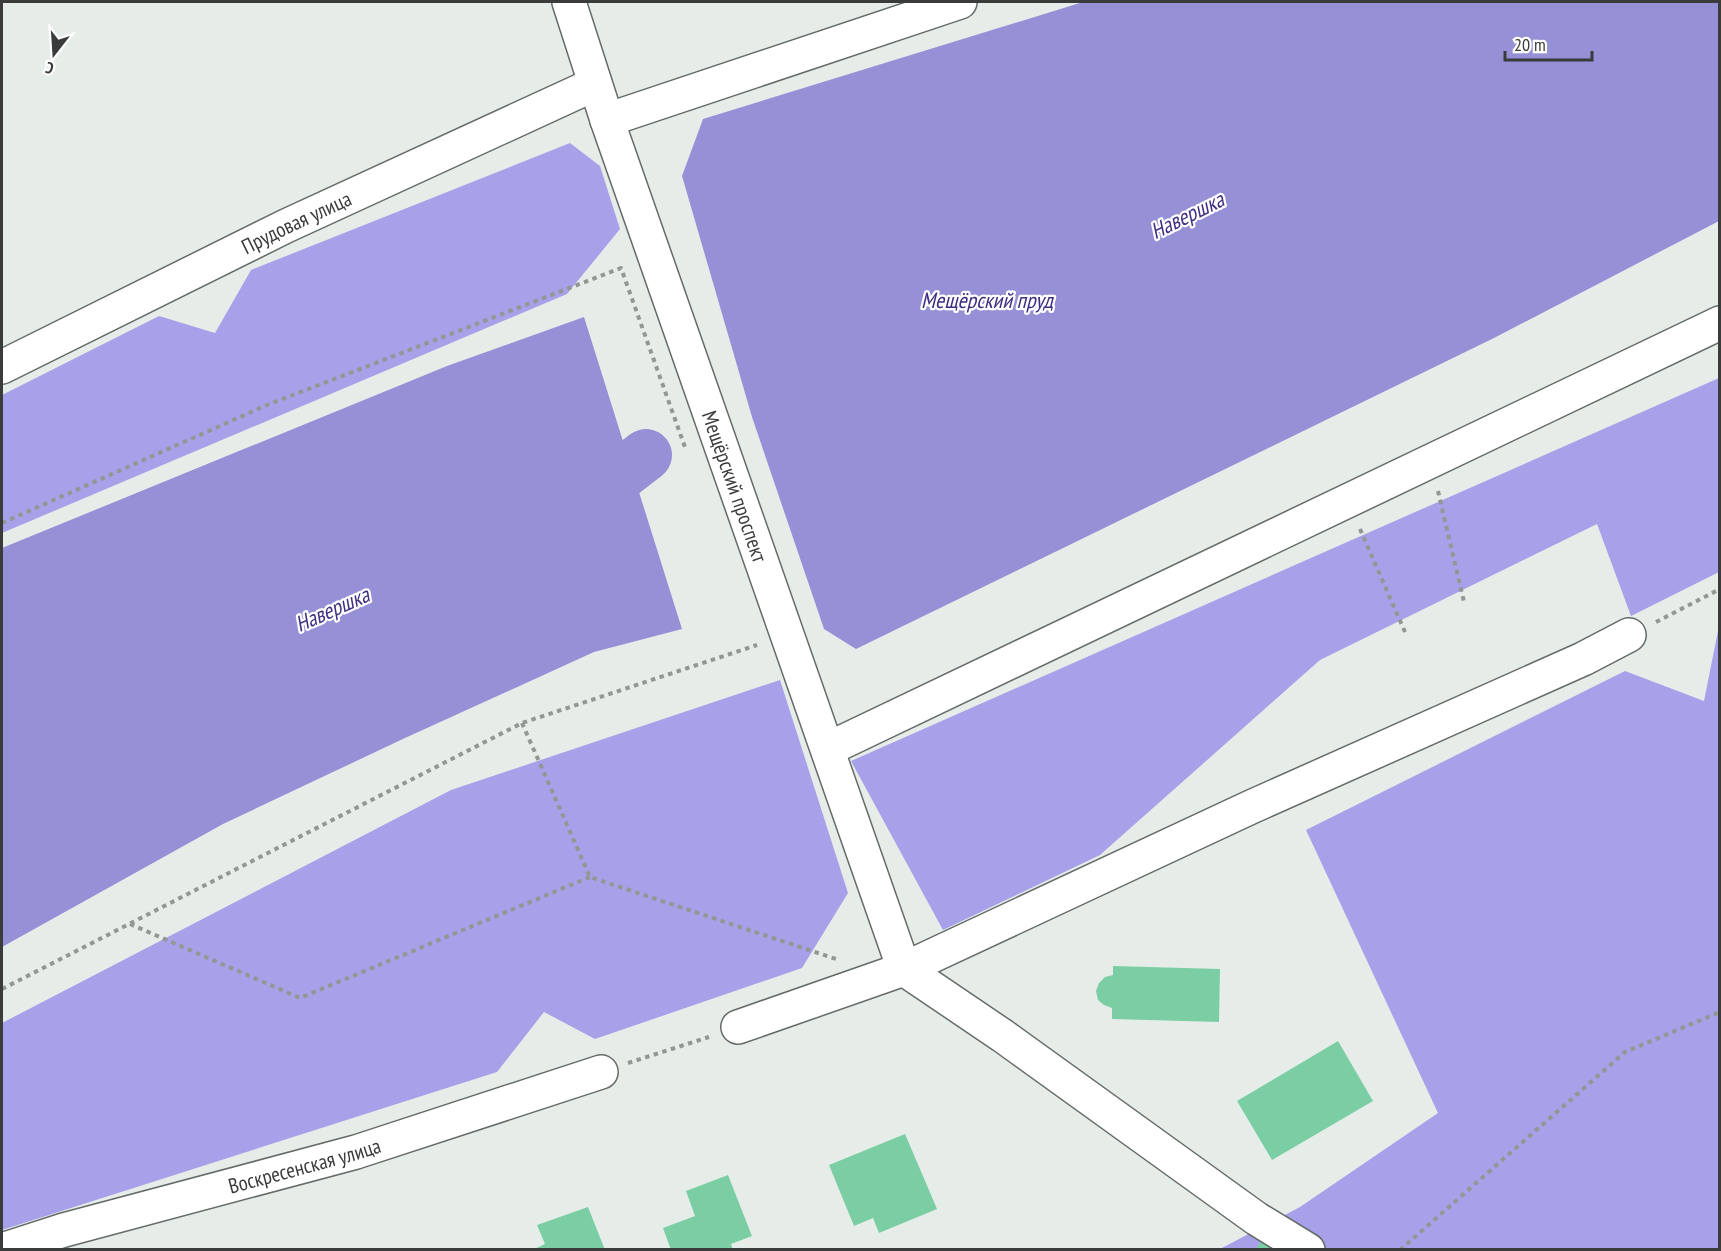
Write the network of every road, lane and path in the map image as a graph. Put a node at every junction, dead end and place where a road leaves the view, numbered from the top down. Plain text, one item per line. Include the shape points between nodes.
1 (569, 2) edge
2 (960, 2) edge
3 (595, 84) junction
4 (607, 120) junction
5 (1719, 323) edge
6 (2, 367) edge
7 (689, 456) dead end
8 (1431, 461) junction
9 (1347, 501) junction
10 (2, 523) edge
11 (1719, 589) edge
12 (1464, 602) dead end
13 (1405, 632) dead end
14 (753, 634) dead end
15 (1629, 635) joint
16 (522, 723) junction
17 (828, 749) junction
18 (590, 877) junction
19 (130, 924) junction
20 (839, 960) dead end
21 (904, 969) junction
22 (2, 989) edge
23 (1719, 1012) edge
24 (738, 1027) joint
25 (601, 1072) joint
26 (2, 1250) edge
27 (1308, 1250) edge
28 (1400, 1250) edge

1 - 3 street, Мещёрский проспект
2 - 4 street
3 - 4 street, Мещёрский проспект
3 - 6 street, Прудовая улица via 286,226
4 - 17 street, Мещёрский проспект
5 - 8 street
7 - 10 path via 621,268 267,405
8 - 9 street
8 - 12 path
9 - 13 path
9 - 17 street
11 - 15 path
14 - 16 path via 757,645
15 - 21 street
16 - 18 path
16 - 19 path
17 - 21 street, Мещёрский проспект
18 - 19 path via 300,998
18 - 20 path
19 - 22 path
21 - 24 street
21 - 27 street via 1257,1219
23 - 28 path via 1625,1052
24 - 25 path
25 - 26 street, Воскресенская улица via 356,1152

